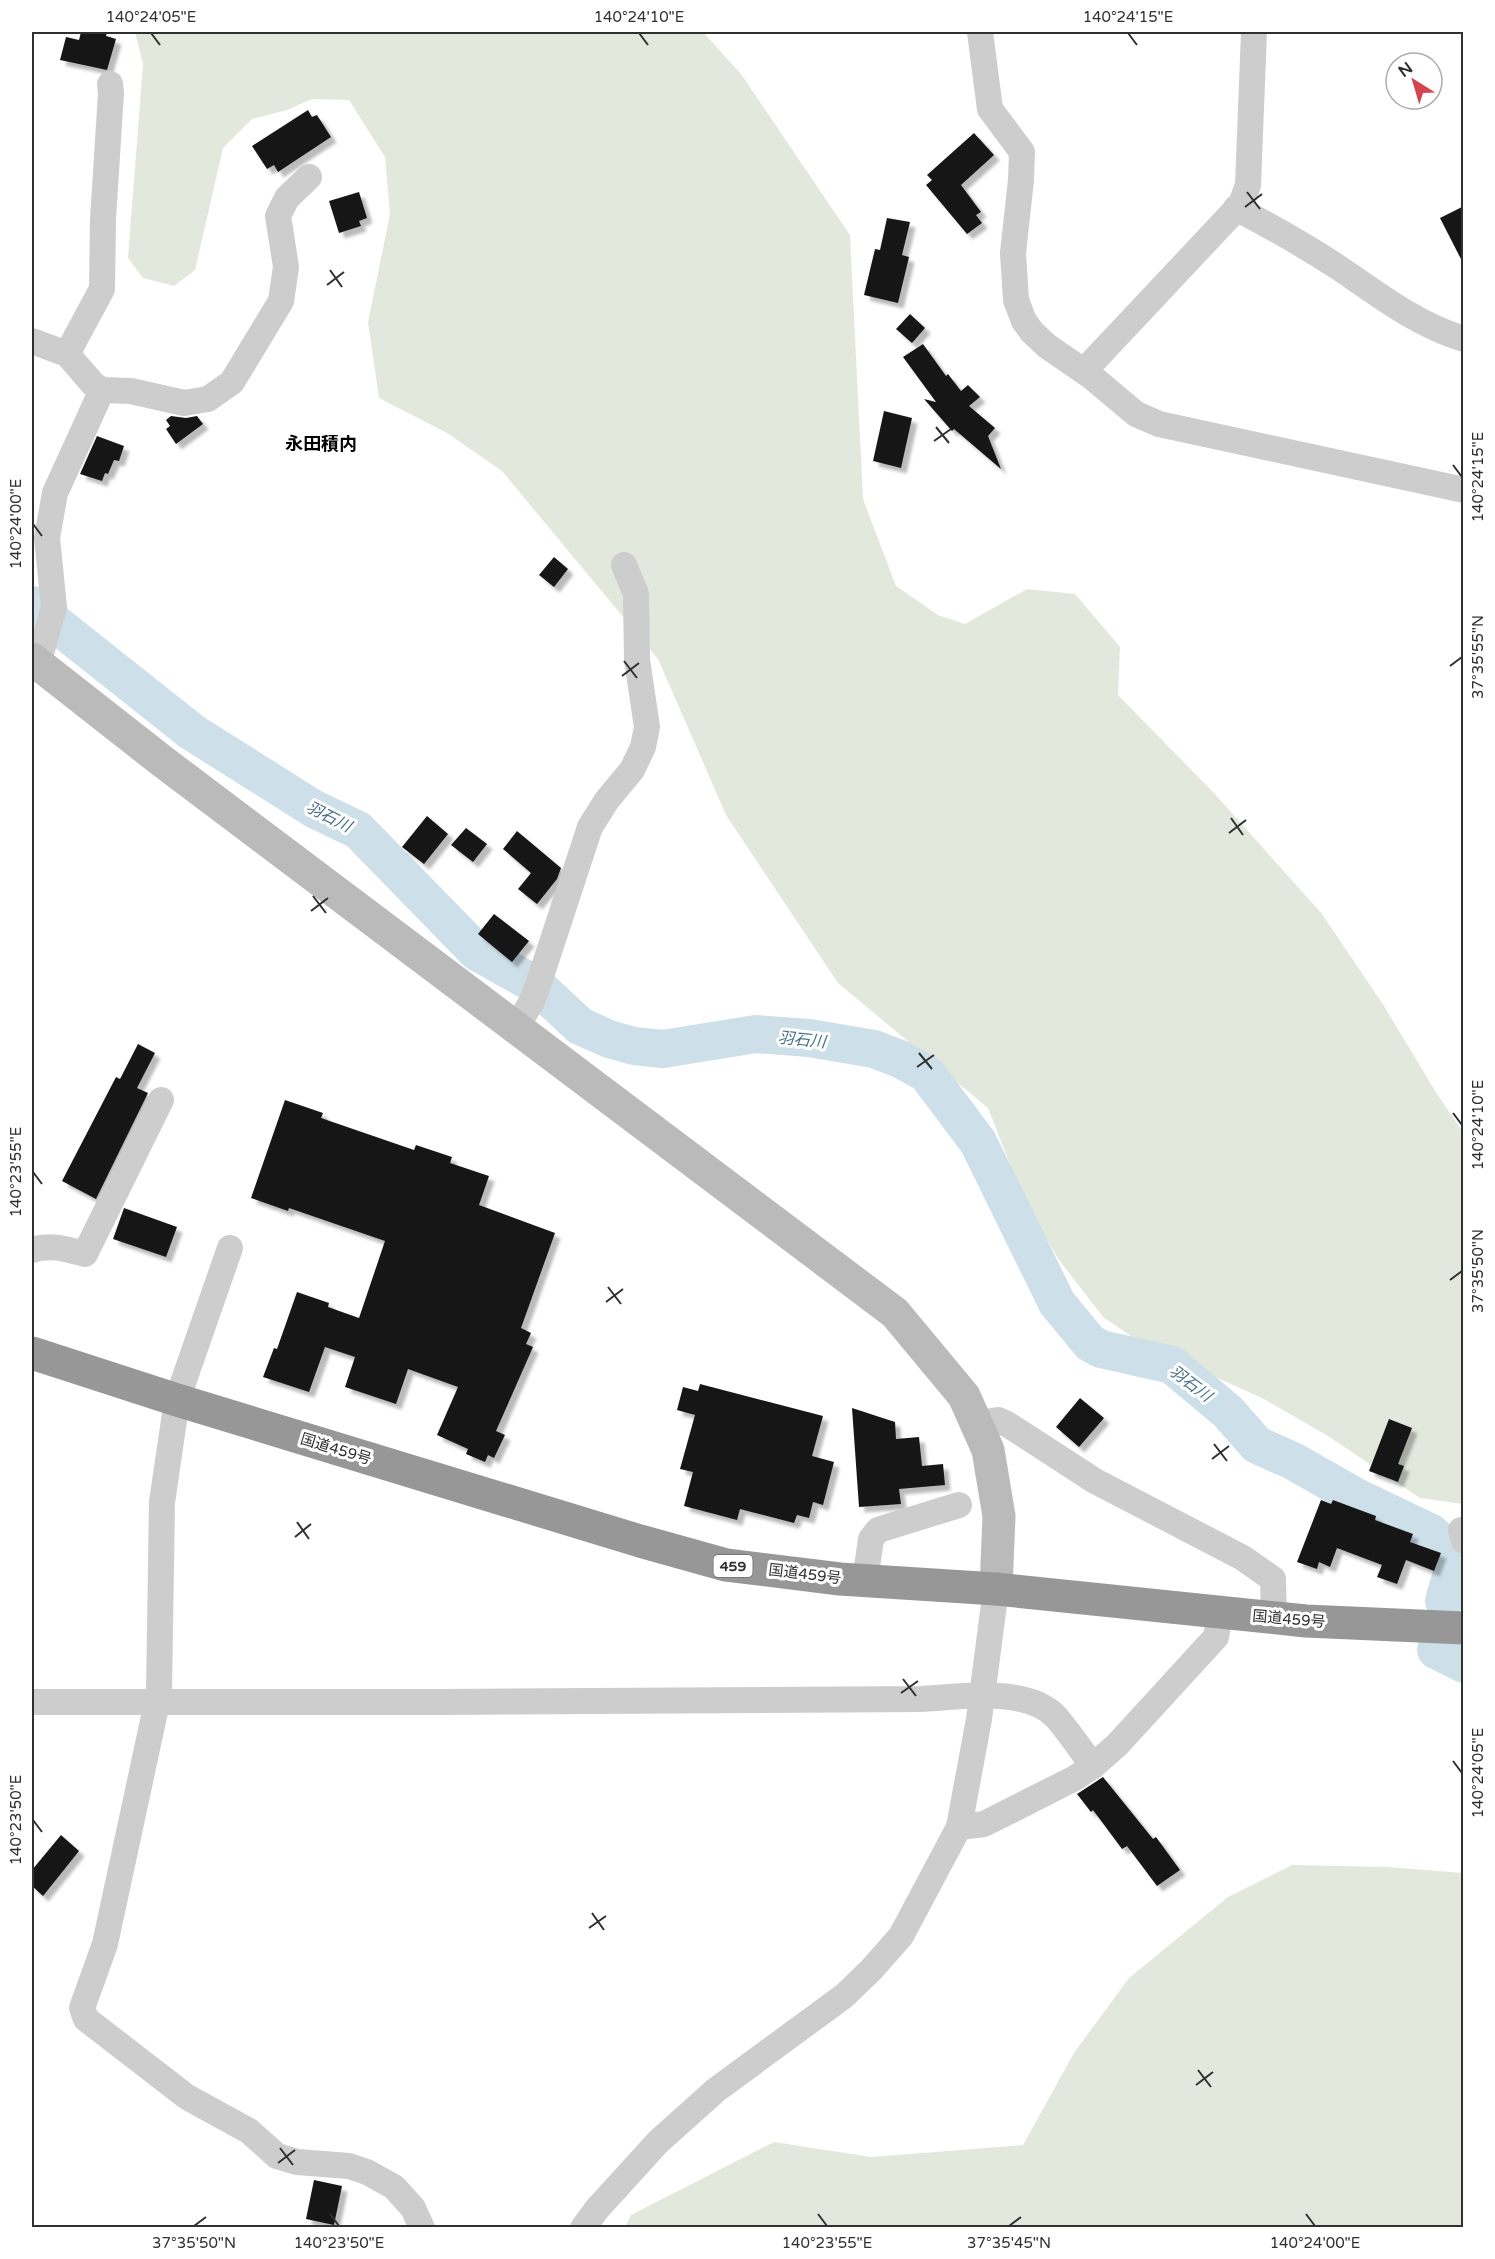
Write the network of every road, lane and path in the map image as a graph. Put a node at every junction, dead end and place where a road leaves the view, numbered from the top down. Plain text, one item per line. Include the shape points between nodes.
1 (980, 32) edge
2 (1254, 32) edge
3 (110, 84) dead end
4 (309, 177) dead end
5 (1236, 208) junction
6 (1464, 339) edge
7 (32, 340) edge
8 (67, 354) junction
9 (1084, 371) junction
10 (102, 390) junction
11 (1464, 490) edge
12 (624, 565) dead end
13 (35, 661) edge
14 (524, 1014) junction
15 (161, 1100) dead end
16 (230, 1248) dead end
17 (32, 1250) edge
18 (32, 1353) edge
19 (177, 1400) junction
20 (976, 1424) junction
21 (959, 1505) dead end
22 (865, 1581) junction
23 (996, 1589) junction
24 (1220, 1612) junction
25 (1274, 1618) junction
26 (1464, 1628) edge
27 (982, 1696) junction
28 (32, 1702) edge
29 (157, 1702) junction
30 (1093, 1766) junction
31 (959, 1827) junction
32 (422, 2228) edge
33 (583, 2228) edge

1 - 9 street via 990,109 1022,152 1013,253 1016,300 1032,332
2 - 5 street via 1248,185
3 - 8 street via 102,290
4 - 10 street via 287,198 278,216 286,267 281,301 232,382 208,399 184,403 131,391
5 - 6 street via 1320,255 1402,311
5 - 9 street
7 - 8 street
8 - 10 street
9 - 11 street via 1136,414 1159,424
10 - 13 street via 55,493 48,538 52,617
12 - 14 street via 636,594 637,660 647,727 643,747 632,770 590,827 542,976
13 - 14 street via 162,761
14 - 20 street via 895,1313 964,1396
15 - 17 street via 85,1254 59,1247
16 - 19 street
18 - 19 highway, 国道459号 / 459
19 - 22 highway, 国道459号 / 459 via 726,1565
19 - 29 street via 162,1502
20 - 23 street via 988,1450 999,1516
20 - 25 street via 998,1420 1007,1424 1095,1481 1243,1558 1273,1579
21 - 22 street via 878,1530 872,1539
22 - 23 highway, 国道459号 / 459
23 - 24 highway, 国道459号 / 459
23 - 27 street
24 - 25 highway, 国道459号 / 459
24 - 30 street via 1216,1637
25 - 26 highway, 国道459号 / 459
27 - 29 street
27 - 30 street via 1039,1704 1055,1716
27 - 31 street
28 - 29 street
29 - 32 street via 105,1944 82,2008 86,2019 187,2097 249,2131 277,2156 297,2162 349,2166 394,2187 413,2208
30 - 31 street via 984,1824
31 - 33 street via 901,1936 871,1970 812,2021 716,2090 658,2142

